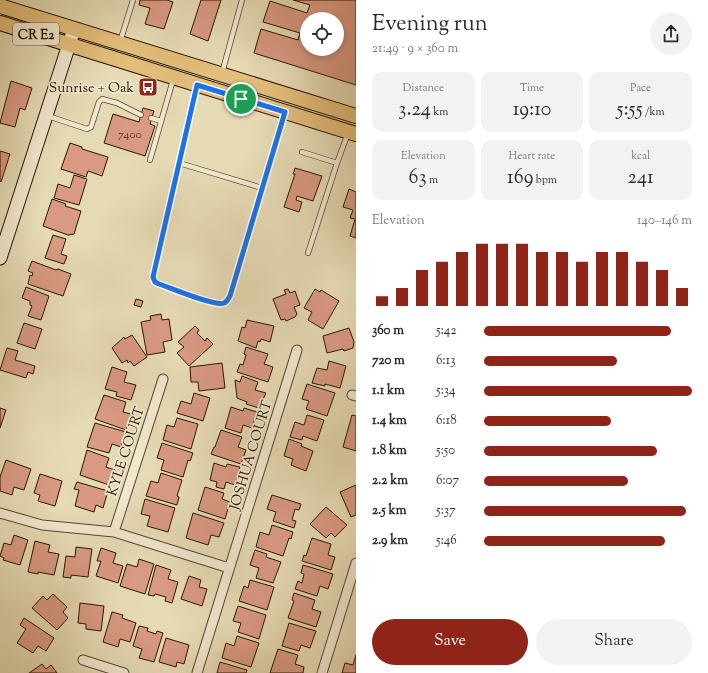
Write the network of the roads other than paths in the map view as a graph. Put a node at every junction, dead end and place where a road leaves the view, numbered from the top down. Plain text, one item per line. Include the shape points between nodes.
1 (133, 0) edge
2 (242, 0) edge
3 (0, 6) edge
4 (0, 23) edge
5 (74, 29) junction
6 (120, 43) junction
7 (69, 44) junction
8 (222, 74) junction
9 (174, 78) junction
10 (197, 85) junction
11 (285, 112) junction
12 (141, 115) dead end
13 (46, 116) junction
14 (356, 116) edge
15 (151, 118) dead end
16 (161, 121) junction
17 (352, 133) edge
18 (302, 152) dead end
19 (150, 160) dead end
20 (179, 163) junction
21 (336, 163) junction
22 (262, 188) junction
23 (308, 253) dead end
24 (0, 258) edge
25 (297, 350) dead end
26 (163, 379) dead end
27 (0, 513) edge
28 (114, 532) junction
29 (356, 563) edge
30 (229, 568) junction
31 (83, 660) dead end
32 (124, 673) edge
33 (197, 673) edge
34 (322, 673) edge

1 - 6 lane
2 - 8 lane
3 - 5 main road, CR E2
4 - 7 main road, CR E2
5 - 6 main road, CR E2
5 - 7 main road
6 - 8 main road, CR E2
7 - 9 main road, CR E2
7 - 13 main road
8 - 14 main road, CR E2
9 - 10 main road, CR E2
9 - 16 lane
10 - 11 main road, CR E2
10 - 20 lane
11 - 17 main road, CR E2
11 - 22 lane
12 - 13 lane via 102,99 91,127 87,129
13 - 24 main road
15 - 16 lane
16 - 19 lane
17 - 21 lane
18 - 21 lane
20 - 22 lane
20 - 22 lane via 153,277 159,284 211,302 222,304 230,296
21 - 23 lane
25 - 30 street, JOSHUA COURT
26 - 28 street, KYLE COURT
27 - 28 street via 42,525
28 - 30 street
29 - 34 street
30 - 33 street, JOSHUA COURT
31 - 32 street

